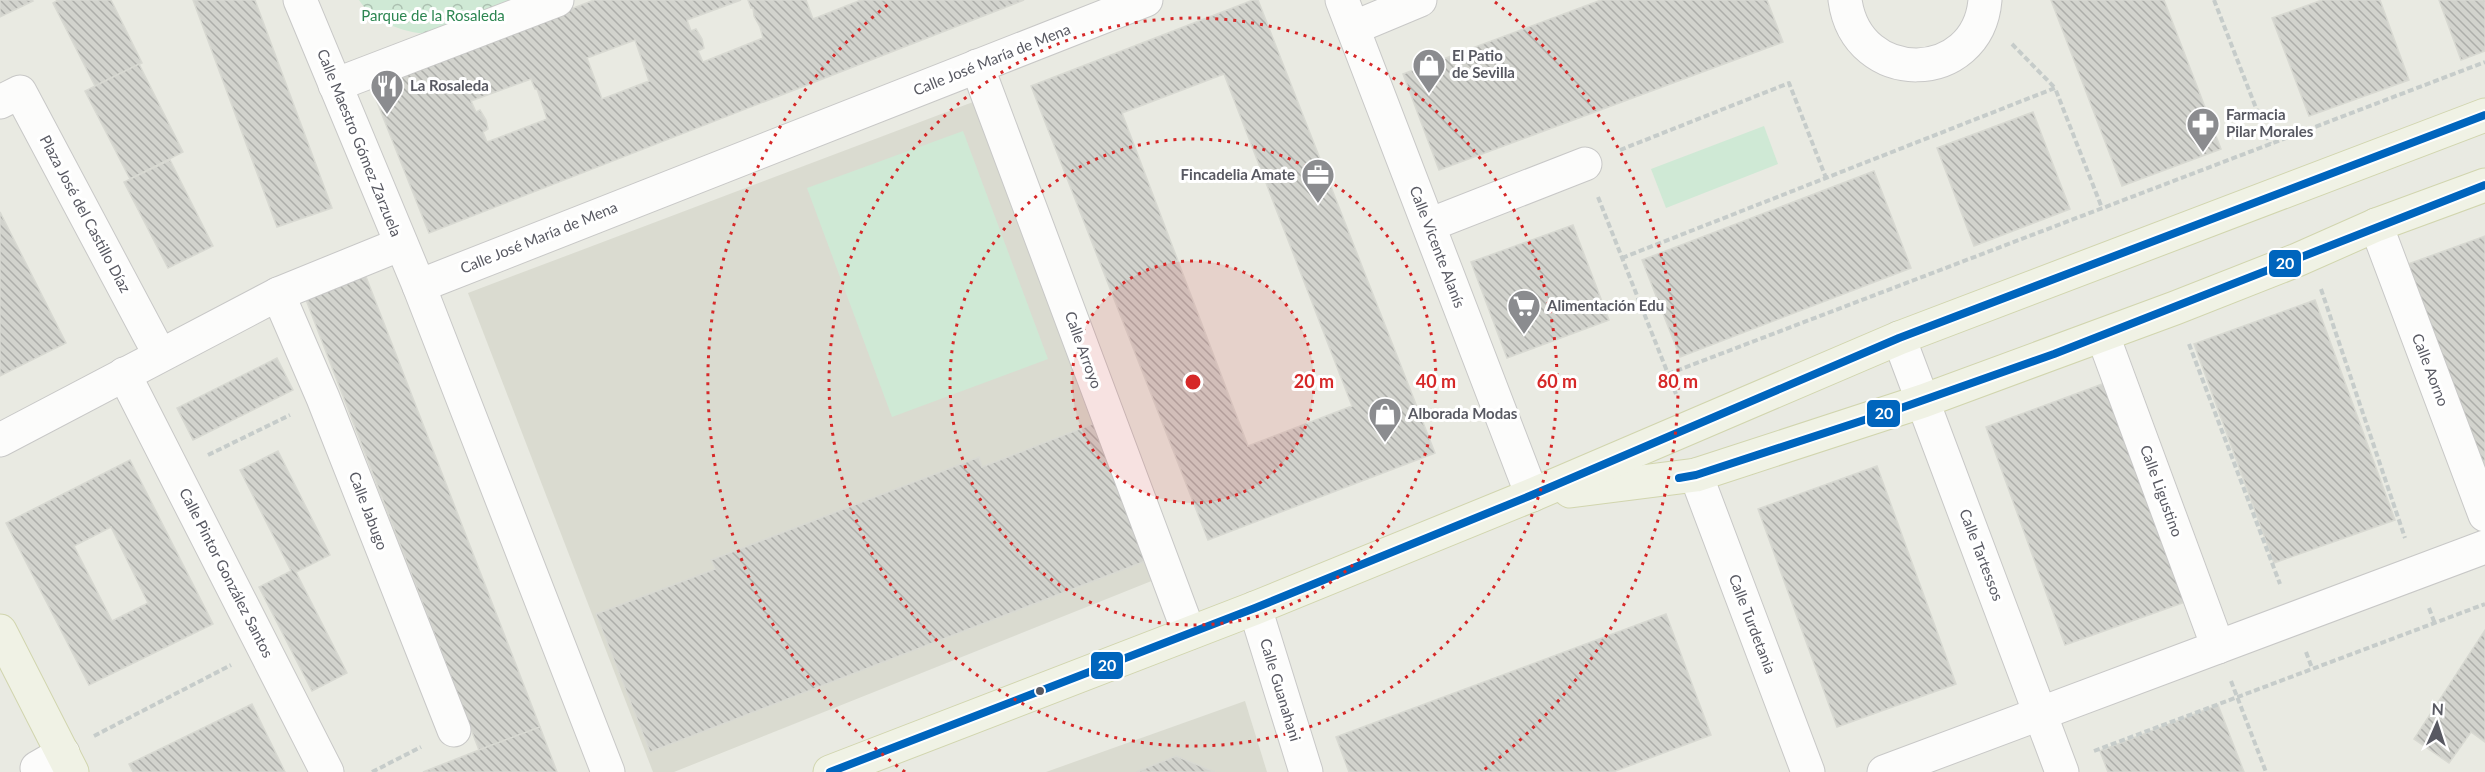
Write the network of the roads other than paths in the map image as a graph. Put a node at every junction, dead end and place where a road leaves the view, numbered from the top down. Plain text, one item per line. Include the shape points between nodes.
1 (300, 0) edge
2 (557, 0) edge
3 (1420, 0) edge
4 (1845, 0) edge
5 (1128, 3) edge
6 (1984, 8) edge
7 (1347, 14) edge
8 (977, 66) junction
9 (335, 85) junction
10 (0, 102) edge
11 (2485, 116) edge
12 (1585, 164) road end
13 (2485, 185) edge
14 (1429, 225) junction
15 (2376, 225) junction
16 (401, 244) junction
17 (418, 286) junction
18 (278, 294) junction
19 (2103, 336) junction
20 (1899, 338) junction
21 (160, 356) junction
22 (124, 375) junction
23 (1923, 401) junction
24 (0, 440) edge
25 (1696, 475) junction
26 (1532, 495) junction
27 (2485, 515) edge
28 (2485, 547) edge
29 (1255, 608) junction
30 (0, 631) edge
31 (1189, 633) junction
32 (2218, 647) junction
33 (2040, 714) junction
34 (454, 730) road end
35 (57, 764) edge
36 (2061, 768) edge
37 (327, 772) edge
38 (608, 772) edge
39 (830, 772) edge
40 (1306, 772) edge
41 (1808, 772) edge
42 (1884, 772) edge

1 - 9 street, Calle Maestro Gómez Zarzuela
2 - 9 street
3 - 7 street
4 - 6 street via 1858,36 1894,64 1922,65 1949,57 1971,40
5 - 8 street, Calle José María de Mena
7 - 14 street, Calle Vicente Alanís
8 - 17 street, Calle José María de Mena
8 - 31 street, Calle Arroyo
9 - 16 street, Calle Maestro Gómez Zarzuela
10 - 21 street, Plaza José del Castillo Díaz via 20,92
11 - 20 main road
12 - 14 street
13 - 15 main road
14 - 26 street, Calle Vicente Alanís
15 - 19 main road
15 - 27 street, Calle Aorno
16 - 17 street, Calle Maestro Gómez Zarzuela
16 - 18 street
17 - 38 street
18 - 21 street
18 - 34 street, Calle Jabugo
19 - 23 main road
19 - 32 street, Calle Ligustino
20 - 23 street, Calle Tartessos
20 - 26 main road
21 - 22 street
22 - 24 street
22 - 37 street, Calle Pintor González Santos
23 - 25 main road
23 - 33 street, Calle Tartessos
25 - 26 main road
25 - 41 street, Calle Turdetania
26 - 29 main road
28 - 32 street
29 - 31 main road
29 - 40 street, Calle Guanahani
30 - 35 main road
31 - 39 main road
32 - 33 street
33 - 36 street, Calle Tartessos
33 - 42 street

